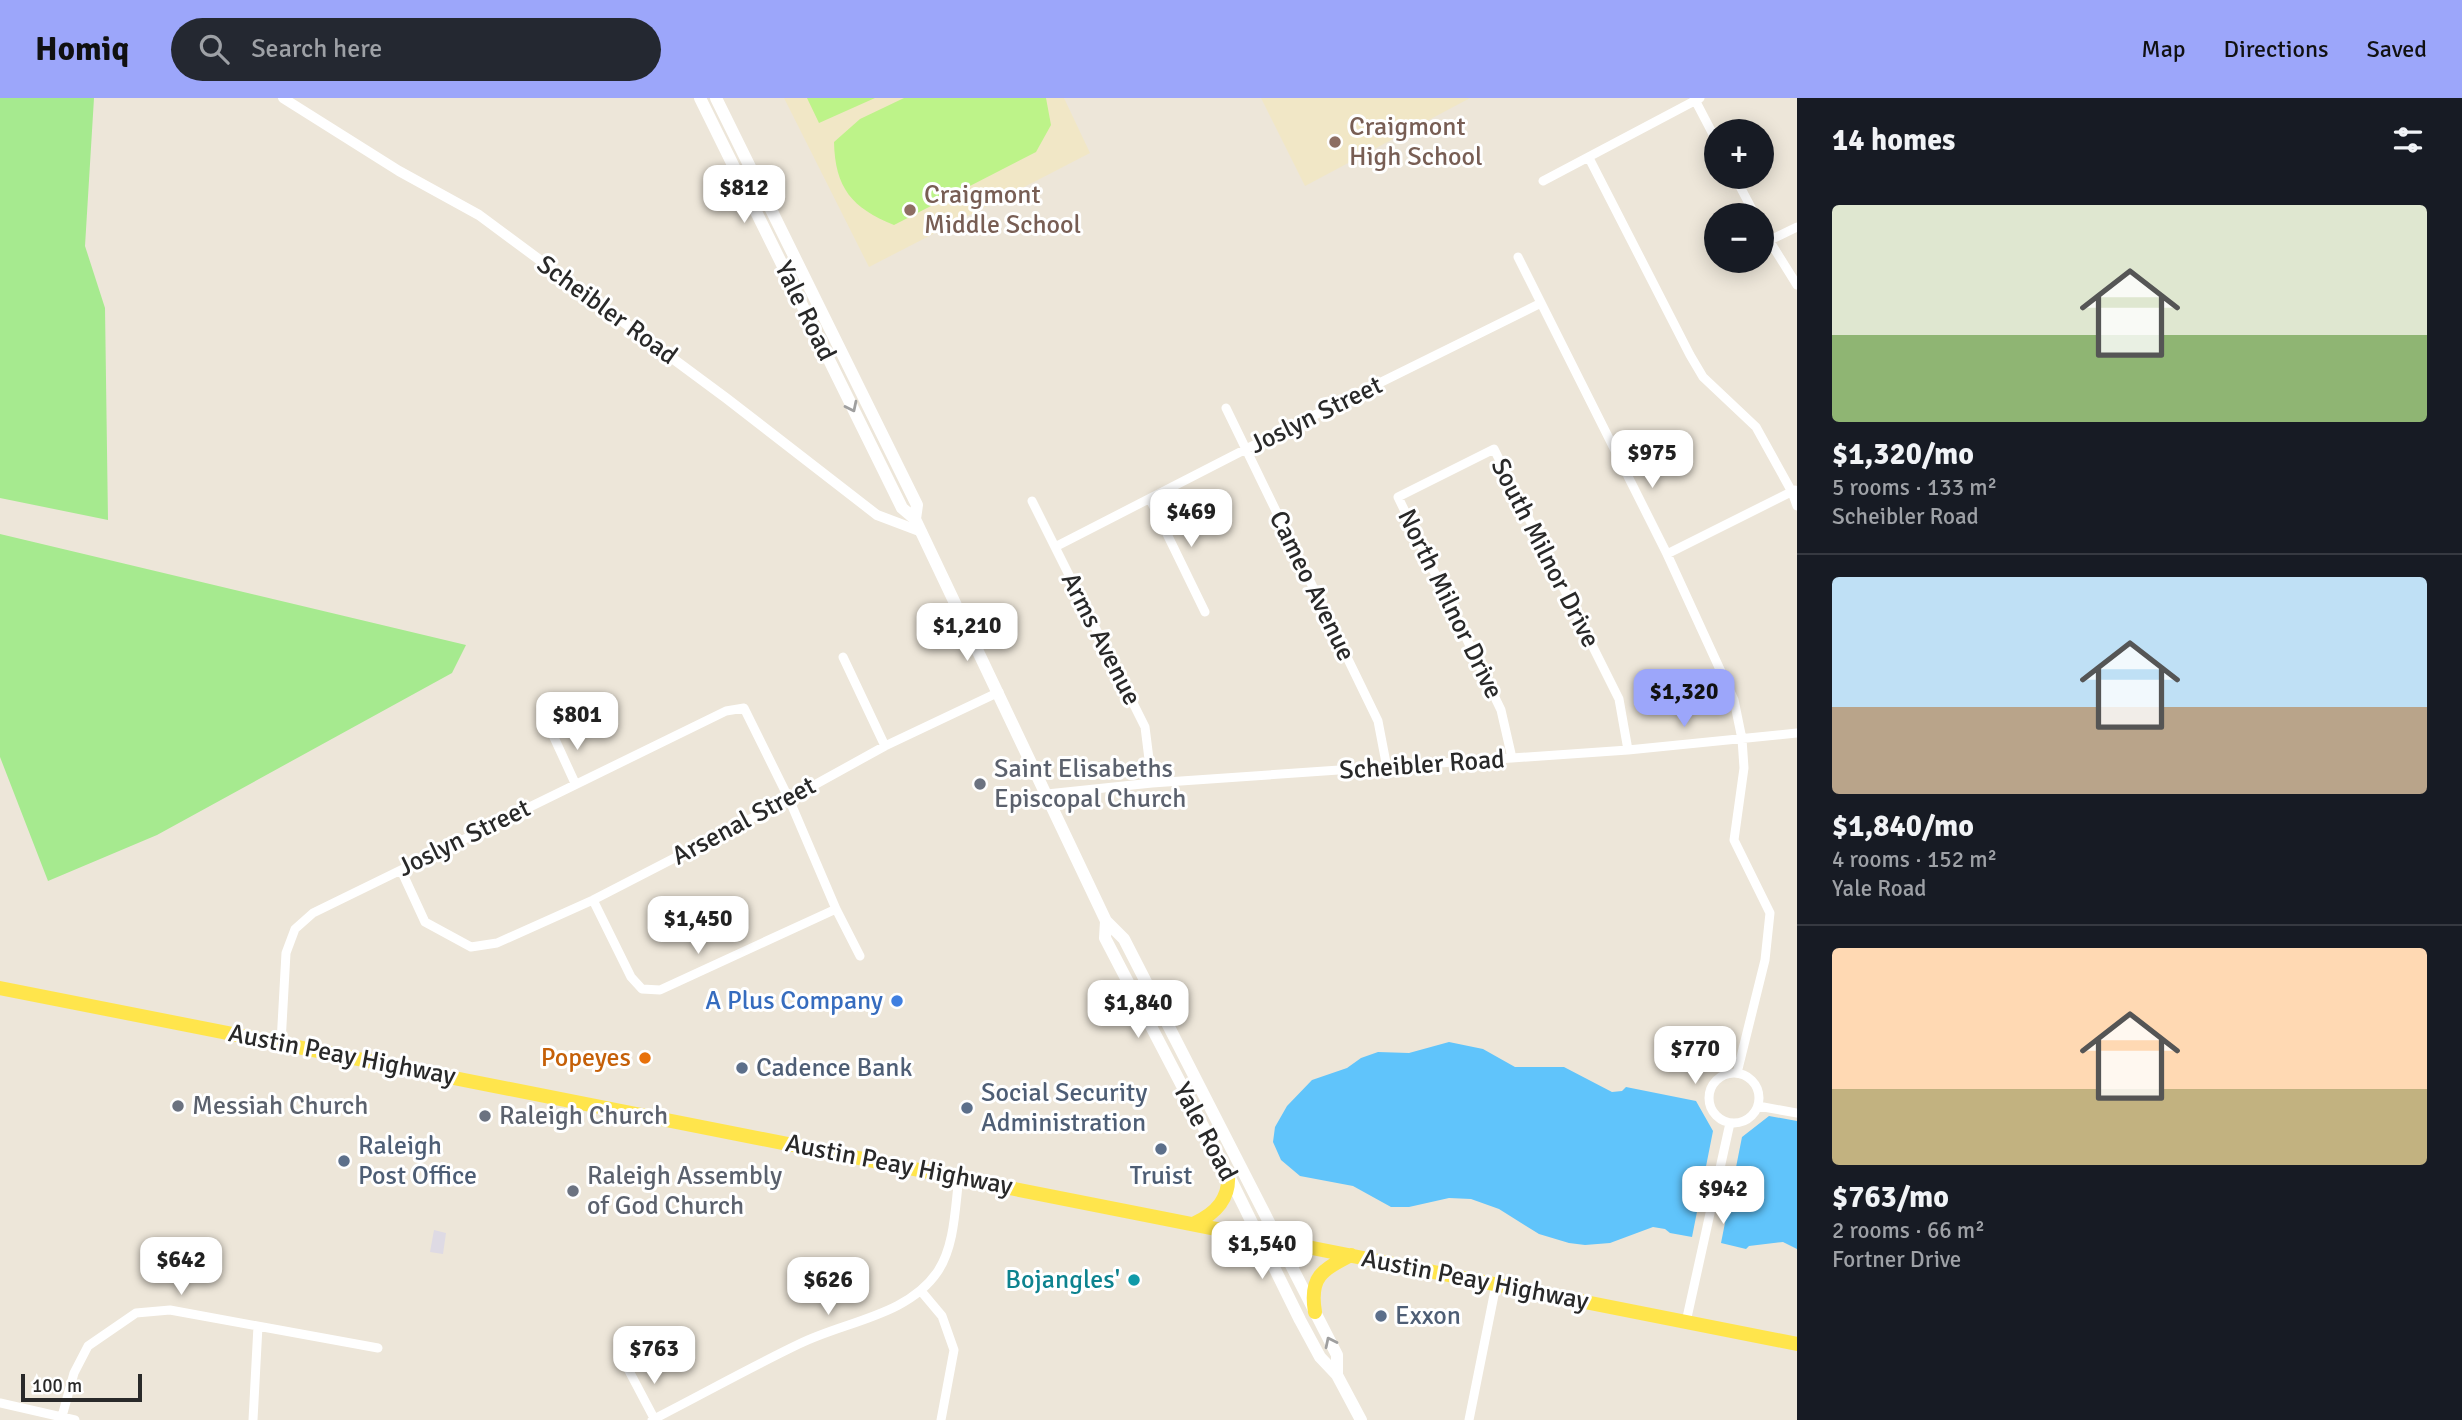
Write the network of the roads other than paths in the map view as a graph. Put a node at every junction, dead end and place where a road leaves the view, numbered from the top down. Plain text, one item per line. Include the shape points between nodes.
1 (283, 98) edge
2 (700, 98) edge
3 (716, 98) edge
4 (1696, 99) edge
5 (1706, 119) edge
6 (1589, 158) junction
7 (1543, 181) dead end
8 (1797, 227) edge
9 (1774, 238) edge
10 (1774, 249) edge
11 (1518, 257) dead end
12 (1797, 285) edge
13 (1541, 303) junction
14 (1226, 408) dead end
15 (1246, 449) junction
16 (1441, 475) joint
17 (1794, 491) edge
18 (1150, 499) junction
19 (1032, 501) dead end
20 (1797, 506) edge
21 (915, 519) junction
22 (922, 532) junction
23 (1055, 547) junction
24 (1667, 554) junction
25 (1206, 612) dead end
26 (843, 657) dead end
27 (999, 692) junction
28 (552, 733) dead end
29 (1797, 733) edge
30 (1742, 739) junction
31 (885, 746) junction
32 (1628, 750) junction
33 (1511, 758) junction
34 (1387, 768) junction
35 (575, 783) junction
36 (1152, 783) junction
37 (1047, 794) junction
38 (789, 799) junction
39 (401, 870) junction
40 (593, 900) junction
41 (836, 909) junction
42 (1106, 921) junction
43 (860, 956) dead end
44 (0, 988) edge
45 (281, 1043) junction
46 (1737, 1073) junction
47 (1758, 1106) junction
48 (1797, 1113) edge
49 (1730, 1123) junction
50 (1228, 1174) junction
51 (959, 1177) junction
52 (1195, 1223) junction
53 (1258, 1235) junction
54 (1278, 1240) junction
55 (1351, 1255) junction
56 (1496, 1285) junction
57 (920, 1291) junction
58 (1315, 1312) junction
59 (1686, 1322) junction
60 (258, 1326) junction
61 (1797, 1344) edge
62 (378, 1348) dead end
63 (627, 1367) dead end
64 (1337, 1375) junction
65 (0, 1403) edge
66 (61, 1419) edge
67 (654, 1419) edge
68 (75, 1420) edge
69 (253, 1420) edge
70 (941, 1420) edge
71 (1361, 1420) edge
72 (1469, 1420) edge

1 - 22 street, Scheibler Road via 479,215 877,515
2 -> 21 main road, Yale Road via 902,508
3 - 21 main road, Yale Road via 917,505
4 - 5 street
4 - 6 street
6 - 7 street
6 - 17 street via 1703,377 1756,427
8 - 9 street
10 - 12 street
11 - 13 street
13 - 15 street, Joslyn Street
13 - 24 street
14 - 15 street, Cameo Avenue
15 - 18 street, Joslyn Street
15 - 34 street, Cameo Avenue via 1378,721
16 - 32 street, South Milnor Drive via 1494,449 1619,699
16 - 33 street, North Milnor Drive via 1398,498 1501,710
17 - 20 street
17 - 24 street
18 - 23 street, Joslyn Street
18 - 25 street
19 - 23 street, Arms Avenue
21 - 22 main road, Yale Road
22 - 27 main road, Yale Road
23 - 36 street, Arms Avenue via 1145,727
24 - 30 street via 1734,700
26 - 31 street
27 - 31 street, Arsenal Street
27 - 37 main road, Yale Road
28 - 35 street
29 - 30 street, Scheibler Road
30 - 32 street, Scheibler Road
30 - 46 street via 1744,768 1734,840 1770,913 1765,960
31 - 38 street, Arsenal Street
32 - 33 street, Scheibler Road
33 - 34 street, Scheibler Road
34 - 36 street, Scheibler Road
35 - 38 street, Joslyn Street via 726,711 744,708
35 - 39 street, Joslyn Street
36 - 37 street, Scheibler Road
37 - 42 main road, Yale Road
38 - 40 street, Arsenal Street
38 - 41 street
39 - 40 street, Arsenal Street via 425,922 471,947 497,943
39 - 45 street, Joslyn Street via 313,913 295,929 286,953
40 - 41 street via 631,977 642,989 660,990
41 - 43 street
42 - 50 main road, Yale Road via 1105,938
42 - 54 main road, Yale Road via 1127,946
44 - 45 main road, Austin Peay Highway
45 - 51 main road, Austin Peay Highway
46 - 47 street via 1757,1088
46 - 49 street via 1715,1080 1708,1094 1716,1116
47 - 48 street
47 - 49 street via 1747,1119
49 - 59 street
50 - 52 main road via 1225,1199
50 - 53 main road, Yale Road
51 - 52 main road, Austin Peay Highway
51 - 57 street via 949,1244 939,1269
52 - 53 main road, Austin Peay Highway
53 - 54 main road, Austin Peay Highway
53 - 64 main road, Yale Road via 1320,1357
54 - 55 main road, Austin Peay Highway
54 - 58 main road, Yale Road
55 - 56 main road, Austin Peay Highway
55 - 58 main road via 1318,1279 1313,1288
56 - 59 main road, Austin Peay Highway
56 - 72 street
57 - 67 street via 893,1308 802,1342
57 - 70 street via 942,1316 954,1350
64 -> 58 main road, Yale Road via 1337,1355
59 - 61 main road, Austin Peay Highway
60 - 62 street
60 - 66 street via 170,1310 136,1313 88,1346 74,1373
60 - 69 street
63 - 67 street
64 - 71 main road, Yale Road
65 - 66 street
66 - 68 street

